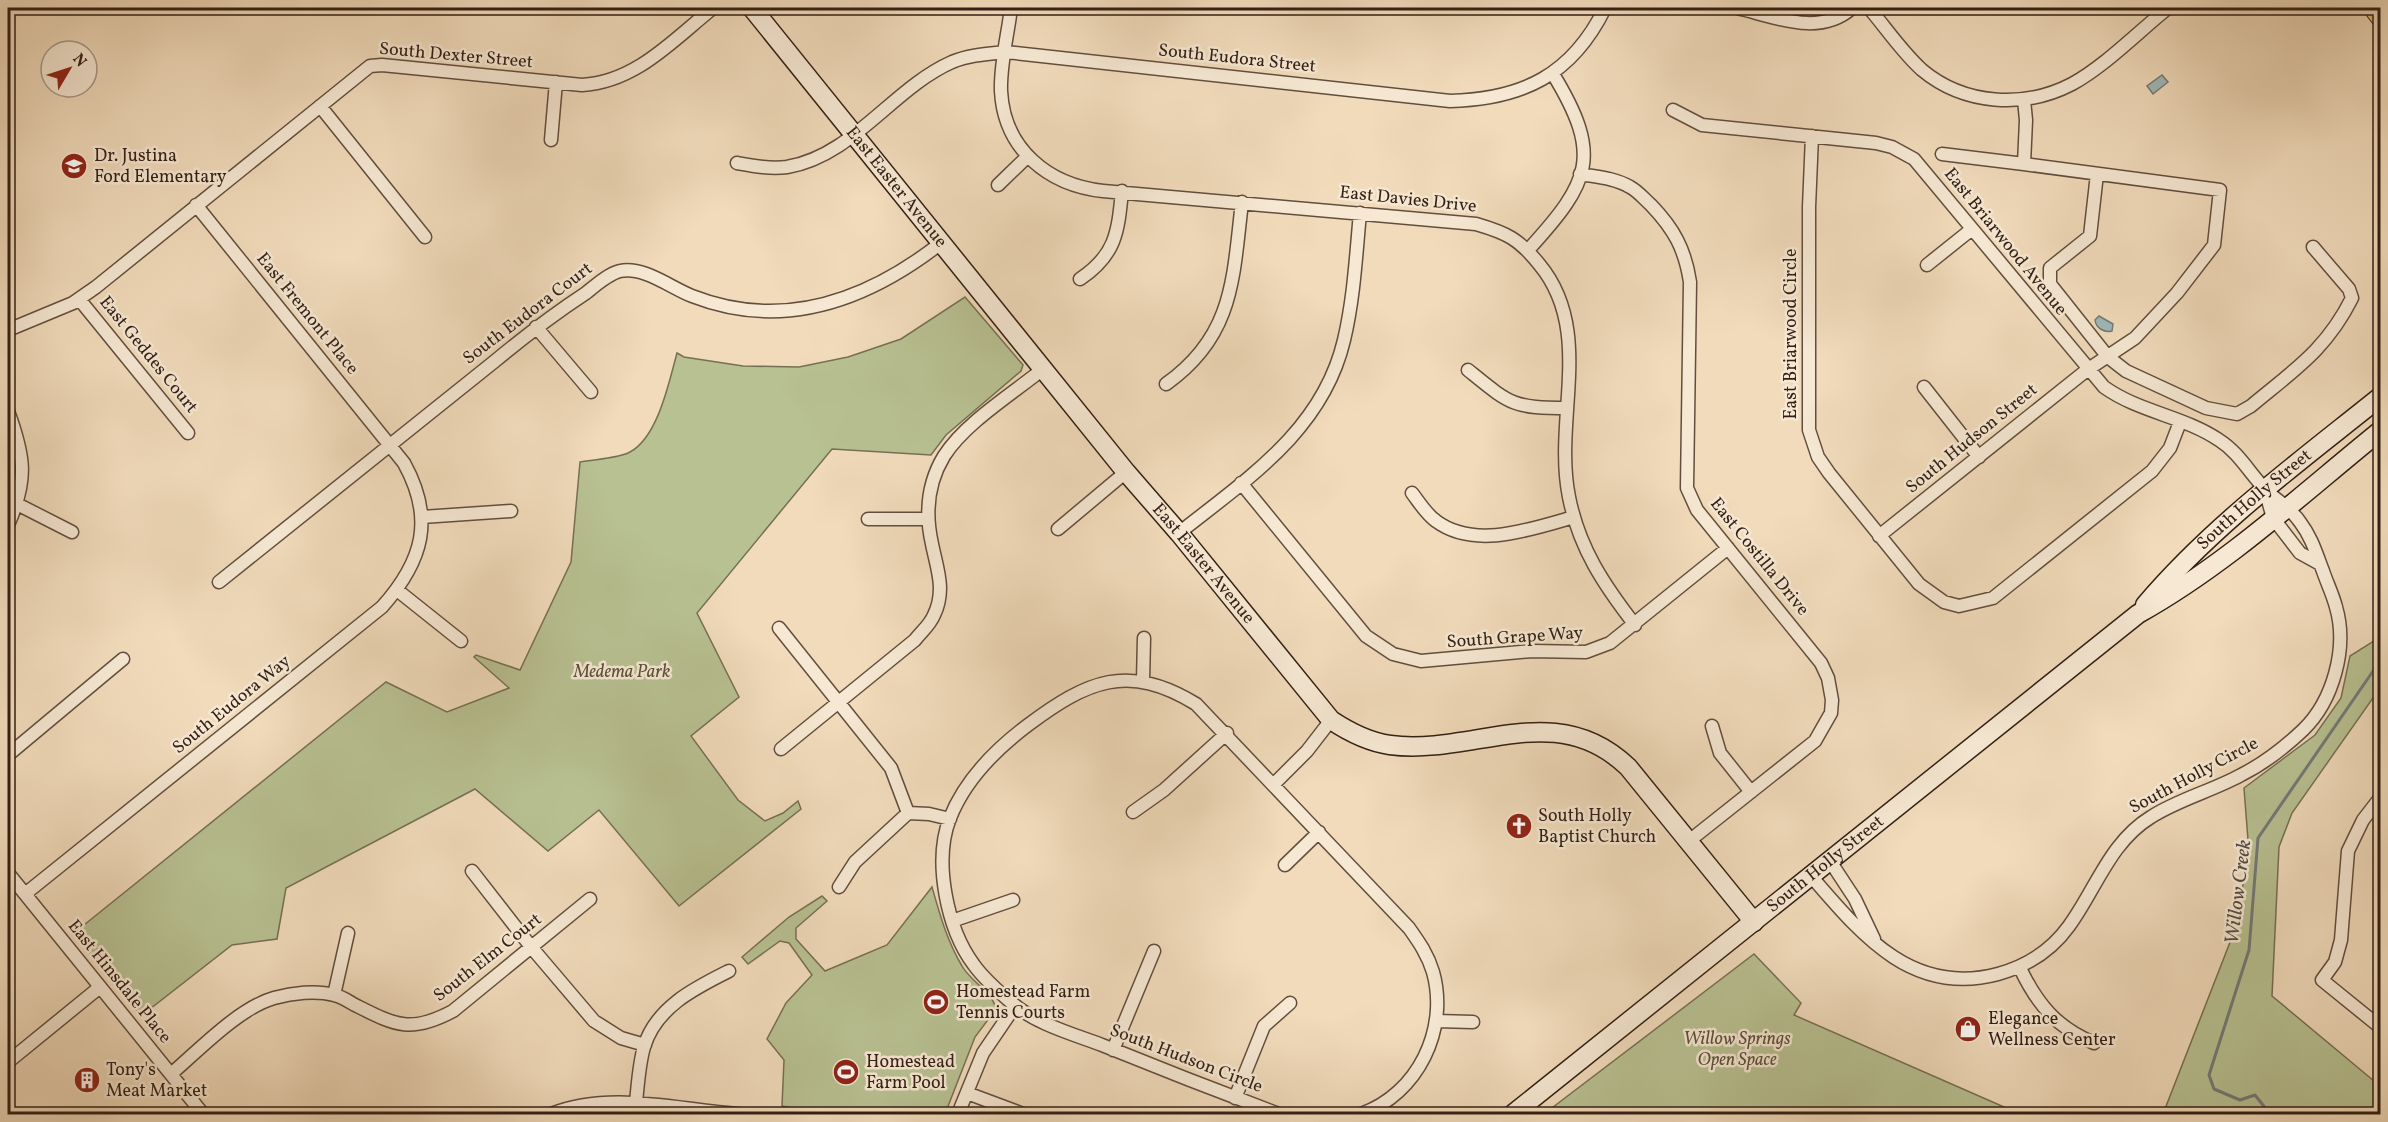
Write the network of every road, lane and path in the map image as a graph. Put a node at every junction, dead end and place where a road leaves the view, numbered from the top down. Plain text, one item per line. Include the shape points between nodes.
1 (713, 8) edge
2 (752, 8) edge
3 (1011, 8) edge
4 (1605, 8) edge
5 (1737, 8) edge
6 (1852, 8) edge
7 (1869, 8) edge
8 (2168, 8) edge
9 (2374, 8) edge
10 (2380, 16) edge
11 (1006, 52) junction
12 (1552, 74) junction
13 (556, 82) junction
14 (2024, 100) junction
15 (320, 106) junction
16 (1673, 110) dead end
17 (852, 135) junction
18 (1812, 136) junction
19 (551, 140) dead end
20 (1942, 154) dead end
21 (1027, 157) junction
22 (737, 163) dead end
23 (2024, 164) junction
24 (1580, 174) junction
25 (2097, 174) junction
26 (998, 184) dead end
27 (1122, 191) junction
28 (1242, 202) junction
29 (196, 205) junction
30 (1360, 213) junction
31 (1972, 230) junction
32 (425, 237) dead end
33 (941, 243) junction
34 (2313, 247) dead end
35 (1529, 249) junction
36 (1928, 265) dead end
37 (1080, 279) dead end
38 (79, 299) junction
39 (536, 327) junction
40 (8, 330) edge
41 (2108, 357) junction
42 (1043, 369) junction
43 (1468, 370) dead end
44 (2087, 370) junction
45 (1166, 384) dead end
46 (1924, 387) dead end
47 (591, 393) dead end
48 (2380, 397) edge
49 (1567, 408) junction
50 (8, 411) edge
51 (2180, 422) junction
52 (2380, 431) edge
53 (188, 433) dead end
54 (390, 445) junction
55 (1979, 457) junction
56 (1126, 472) junction
57 (1241, 483) junction
58 (2265, 490) junction
59 (1412, 493) dead end
60 (17, 504) junction
61 (2287, 506) junction
62 (511, 511) dead end
63 (422, 517) junction
64 (1574, 517) junction
65 (2273, 518) junction
66 (868, 519) dead end
67 (927, 519) junction
68 (8, 525) edge
69 (1058, 529) dead end
70 (72, 532) dead end
71 (1179, 533) junction
72 (1879, 536) junction
73 (1728, 548) junction
74 (2320, 564) junction
75 (219, 582) dead end
76 (398, 590) junction
77 (2138, 614) junction
78 (1635, 625) junction
79 (779, 628) dead end
80 (1144, 638) dead end
81 (461, 641) dead end
82 (123, 659) dead end
83 (1143, 681) junction
84 (838, 704) junction
85 (1331, 720) junction
86 (1712, 726) dead end
87 (1227, 733) junction
88 (781, 749) dead end
89 (8, 755) edge
90 (1274, 784) junction
91 (1751, 792) junction
92 (2380, 798) edge
93 (1133, 812) dead end
94 (908, 813) junction
95 (950, 819) junction
96 (1320, 832) junction
97 (1689, 841) junction
98 (1830, 861) junction
99 (1285, 865) dead end
100 (472, 872) dead end
101 (8, 873) edge
102 (1811, 876) junction
103 (839, 887) dead end
104 (25, 894) junction
105 (590, 900) dead end
106 (1013, 900) dead end
107 (952, 921) junction
108 (1754, 922) junction
109 (348, 933) dead end
110 (1875, 943) junction
111 (532, 948) junction
112 (1154, 951) dead end
113 (2020, 968) junction
114 (729, 971) dead end
115 (100, 987) junction
116 (334, 995) junction
117 (1290, 1003) dead end
118 (1015, 1006) junction
119 (1437, 1021) junction
120 (1473, 1022) dead end
121 (2380, 1027) edge
122 (2094, 1043) dead end
123 (645, 1045) junction
124 (1113, 1050) junction
125 (8, 1062) edge
126 (171, 1074) junction
127 (967, 1093) junction
128 (1235, 1098) junction
129 (636, 1102) junction
130 (700, 1113) edge
131 (203, 1114) edge
132 (551, 1114) edge
133 (739, 1114) edge
134 (958, 1114) edge
135 (1023, 1114) edge
136 (1279, 1114) edge
137 (1361, 1114) edge
138 (1513, 1114) edge

1 - 13 street, South Dexter Street via 630,73 598,84
2 - 17 main road, East Easter Avenue
3 - 11 street, East Davies Drive
4 - 12 street, South Eudora Street via 1583,44
5 - 6 street via 1818,24 1831,22
7 - 14 street via 1909,57 1935,79 1982,98
8 - 14 street via 2072,84
9 - 10 main road
11 - 12 street, South Eudora Street via 1450,101 1509,95
11 - 17 street, South Eudora Street via 968,56 937,69
11 - 21 street, East Davies Drive via 1001,90 1005,112
12 - 24 street via 1578,119 1582,136
13 - 15 street, South Dexter Street via 370,66
13 - 19 street
14 - 23 street
15 - 29 street, South Dexter Street
15 - 32 street
16 - 18 street, East Briarwood Avenue via 1702,125
17 - 22 street, South Eudora Street via 810,161 787,167
17 - 33 main road, East Easter Avenue
18 - 31 street, East Briarwood Avenue via 1876,143 1904,152
18 - 72 street, East Briarwood Circle via 1809,430 1818,457
20 - 23 street
21 - 26 street
21 - 27 street, East Davies Drive via 1041,170 1069,185
23 - 25 street
24 - 35 street via 1563,212
24 - 73 street, East Costilla Drive via 1617,181 1639,193 1670,224 1684,251 1690,282 1686,477 1697,510
25 - 41 street via 2090,236 2050,268 2050,284
25 - 41 street, South Hudson Street via 2220,190 2214,246 2135,338
27 - 28 street, East Davies Drive
27 - 37 street via 1115,240 1104,259
28 - 30 street, East Davies Drive
28 - 45 street via 1224,315 1207,347
29 - 38 street, South Dexter Street
29 - 54 street, East Fremont Place
30 - 35 street, East Davies Drive via 1476,224 1509,236
30 - 57 street via 1349,317 1331,378 1298,433
31 - 36 street
31 - 44 street, East Briarwood Avenue
33 - 39 street, South Eudora Court via 912,266 851,298 801,308 758,309 718,303 679,291 644,273 621,271
33 - 42 main road, East Easter Avenue
34 - 41 street via 2349,289 2352,298 2324,344 2237,414 2206,408 2126,371
35 - 49 street, East Davies Drive via 1559,294 1568,322
38 - 40 street, South Dexter Street
38 - 53 street, East Geddes Court
39 - 47 street
39 - 54 street, South Eudora Court
41 - 44 street, South Hudson Street
42 - 56 main road, East Easter Avenue
42 - 67 street via 953,444 933,480
43 - 49 street via 1520,406
44 - 51 street, East Briarwood Avenue via 2119,398
44 - 55 street, South Hudson Street
46 - 55 street
48 - 58 main road, South Holly Street
49 - 64 street, East Davies Drive via 1567,482
50 - 60 street via 23,457
51 - 58 street, East Briarwood Avenue via 2219,440
51 - 72 street, East Briarwood Circle via 2170,448 2152,471 1993,598 1959,606 1944,603 1919,584
52 - 61 main road, South Holly Street
54 - 63 street, South Eudora Way via 415,483
54 - 75 street, South Eudora Court
55 - 72 street, South Hudson Street
56 - 69 street
56 - 71 main road, East Easter Avenue
57 - 71 street
57 - 78 street, South Grape Way via 1366,636 1393,654 1436,662 1532,651 1586,652 1611,643
58 - 61 street, South Holly Circle
58 - 65 street
58 - 77 main road, South Holly Street via 2187,559
59 - 64 street via 1436,521 1450,530 1473,536 1531,529
60 - 68 street
60 - 70 street
61 - 65 main road, South Holly Street
61 - 74 street, South Holly Circle via 2316,546
62 - 63 street
63 - 76 street, South Eudora Way via 417,555
64 - 78 street, East Davies Drive via 1589,560
65 - 74 street via 2301,553
65 - 77 main road, South Holly Street via 2177,592
66 - 67 street
67 - 84 street via 941,583 934,615 915,640
71 - 85 main road, East Easter Avenue
73 - 78 street, South Grape Way
73 - 91 street, East Costilla Drive via 1821,663 1832,700 1831,713 1815,741
74 - 113 street, South Holly Circle via 2337,610 2339,641 2333,681 2315,717 2264,762 2168,807 2131,831 2115,849 2069,926 2040,956
76 - 81 street
76 - 104 street, South Eudora Way via 382,607
77 - 98 main road, South Holly Street
79 - 84 street
80 - 83 street
82 - 89 street
83 - 87 street via 1176,692 1206,712
83 - 95 street via 1096,685 1060,700 989,758
84 - 88 street
84 - 94 street via 891,768
85 - 90 street
85 - 97 main road, East Easter Avenue via 1349,732 1390,745 1530,732 1563,732 1584,738 1628,767
86 - 91 street via 1720,753
87 - 90 street
87 - 93 street via 1164,790
90 - 96 street
91 - 97 street, East Costilla Drive
92 - 121 street via 2363,820 2348,851 2341,940 2335,962 2322,980
94 - 95 street
94 - 103 street via 855,862
95 - 107 street, South Hudson Circle via 943,879
96 - 99 street
96 - 119 street via 1422,947 1438,996
97 - 108 main road, East Easter Avenue
98 - 102 main road, South Holly Street
98 - 110 street, South Holly Circle via 1855,899
100 - 111 street
101 - 104 street, East Hinsdale Place
102 - 108 main road, South Holly Street
102 - 110 street, South Holly Circle
104 - 115 street, East Hinsdale Place
105 - 111 street, South Elm Court
106 - 107 street
107 - 118 street, South Hudson Circle via 973,964
108 - 138 main road, South Holly Street
109 - 116 street
110 - 113 street, South Holly Circle via 1904,965 1932,976 1963,980
111 - 116 street, South Elm Court via 453,1011 425,1024 389,1023
111 - 123 street via 594,1021 621,1038
112 - 124 street
113 - 122 street via 2046,1012 2069,1031
114 - 123 street via 675,1002
115 - 125 street
115 - 126 street, East Hinsdale Place
116 - 126 street, South Elm Court via 290,995 261,1003
117 - 128 street via 1264,1026
118 - 124 street, South Hudson Circle
118 - 127 street via 986,1047
119 - 120 street
119 - 137 street via 1417,1071 1398,1093
123 - 129 street
124 - 128 street, South Hudson Circle
126 - 131 street, East Hinsdale Place
127 - 134 street
127 - 135 street
128 - 136 street, South Hudson Circle
129 - 130 street
129 - 132 street via 592,1104
130 - 133 street

